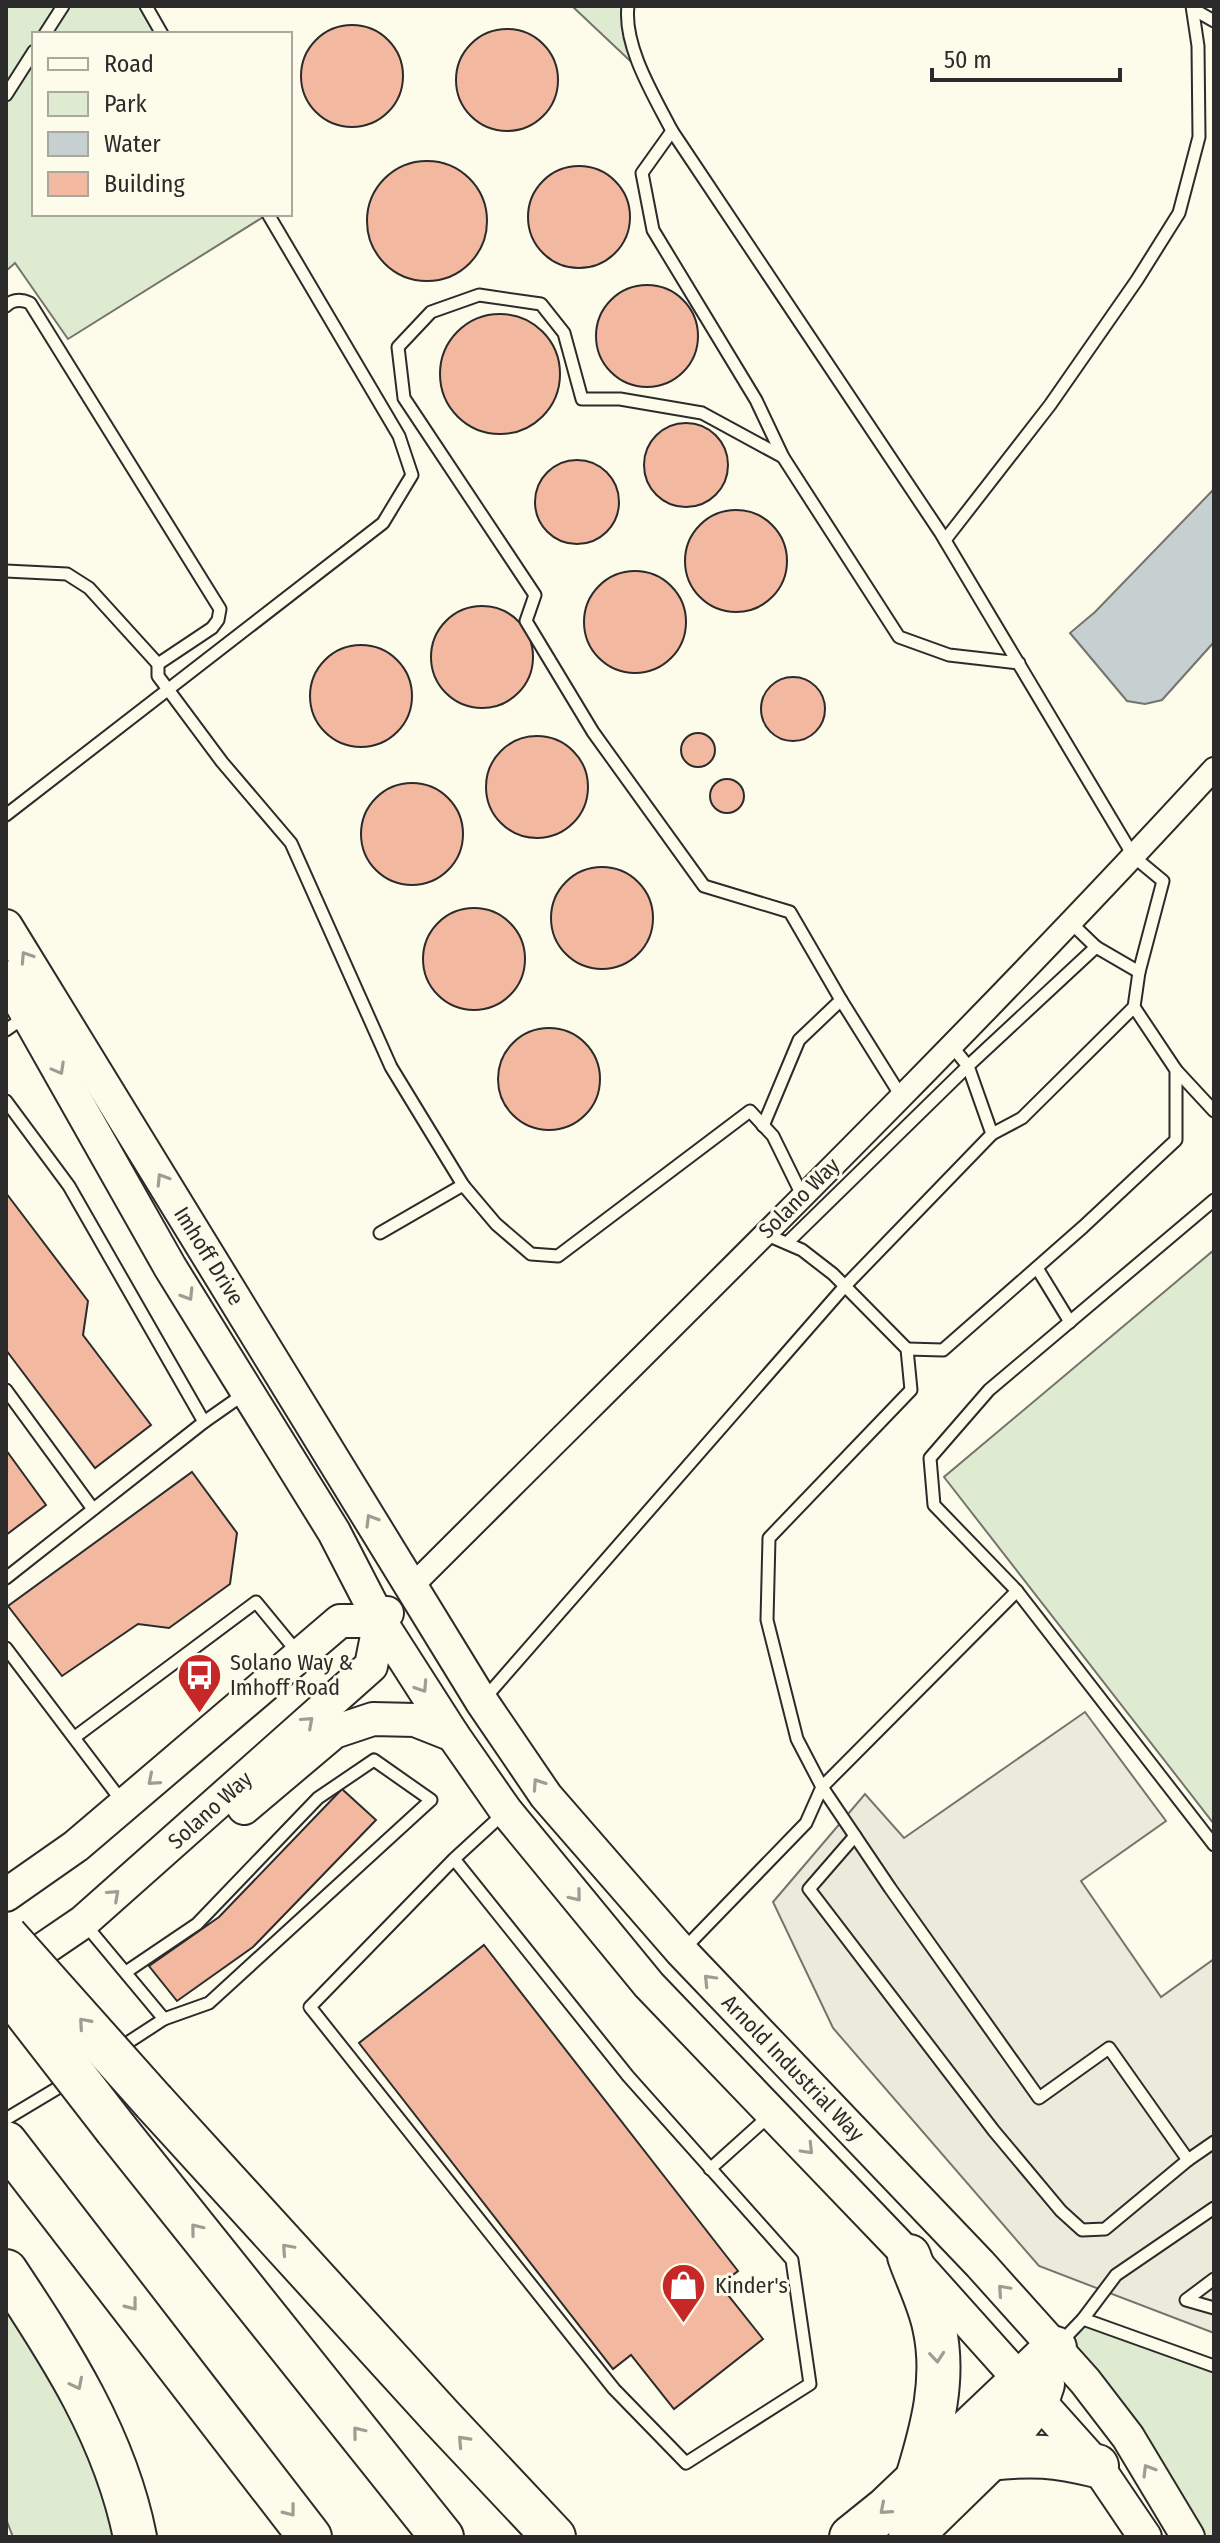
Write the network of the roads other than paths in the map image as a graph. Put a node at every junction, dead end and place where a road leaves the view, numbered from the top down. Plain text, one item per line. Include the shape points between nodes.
1 (63, 6) edge
2 (146, 6) edge
3 (628, 6) edge
4 (1192, 8) edge
5 (1214, 21) edge
6 (46, 32) edge
7 (161, 32) edge
8 (32, 54) edge
9 (6, 95) edge
10 (672, 131) junction
11 (269, 216) edge
12 (6, 306) edge
13 (783, 457) junction
14 (945, 540) junction
15 (6, 571) edge
16 (1019, 663) junction
17 (158, 664) junction
18 (167, 690) junction
19 (1214, 769) edge
20 (6, 815) edge
21 (1134, 857) junction
22 (1070, 922) junction
23 (6, 926) edge
24 (1096, 947) junction
25 (1139, 972) junction
26 (6, 977) edge
27 (841, 1000) junction
28 (1134, 1007) junction
29 (29, 1014) edge
30 (951, 1045) junction
31 (968, 1066) junction
32 (1176, 1070) junction
33 (901, 1096) junction
34 (6, 1101) edge
35 (1214, 1111) edge
36 (763, 1126) junction
37 (992, 1134) junction
38 (463, 1185) junction
39 (802, 1195) junction
40 (1214, 1200) edge
41 (380, 1233) dead end
42 (764, 1233) junction
43 (787, 1243) junction
44 (1037, 1268) junction
45 (845, 1286) junction
46 (1070, 1322) junction
47 (907, 1349) junction
48 (6, 1390) edge
49 (248, 1391) junction
50 (204, 1422) junction
51 (93, 1509) junction
52 (6, 1578) edge
53 (411, 1587) junction
54 (1017, 1591) junction
55 (380, 1621) junction
56 (6, 1648) edge
57 (299, 1654) junction
58 (482, 1702) junction
59 (453, 1735) junction
60 (75, 1737) junction
61 (822, 1787) junction
62 (124, 1805) junction
63 (506, 1811) junction
64 (855, 1836) junction
65 (1214, 1845) edge
66 (454, 1859) junction
67 (151, 1862) junction
68 (6, 1895) edge
69 (83, 1922) junction
70 (6, 1936) edge
71 (681, 1951) junction
72 (126, 1972) junction
73 (6, 1974) edge
74 (6, 1987) edge
75 (164, 2019) junction
76 (103, 2059) dead end
77 (91, 2067) dead end
78 (772, 2113) junction
79 (6, 2119) edge
80 (1214, 2142) edge
81 (6, 2143) edge
82 (1188, 2160) junction
83 (710, 2169) junction
84 (1214, 2208) edge
85 (909, 2256) junction
86 (6, 2271) edge
87 (1214, 2279) edge
88 (1214, 2308) edge
89 (1069, 2334) junction
90 (1214, 2366) edge
91 (1030, 2390) junction
92 (990, 2459) junction
93 (1097, 2466) junction
94 (917, 2478) junction
95 (135, 2537) edge
96 (310, 2537) edge
97 (442, 2537) edge
98 (554, 2537) edge
99 (851, 2537) edge
100 (910, 2537) edge
101 (1145, 2537) edge
102 (1188, 2537) edge

1 - 6 lane
2 - 7 lane
3 - 10 lane via 626,22 643,73
4 - 5 lane
4 - 14 lane via 1199,137 1179,213 1050,405
8 - 9 lane
10 - 13 lane via 642,173 653,230 756,400
10 - 14 lane
11 - 18 lane via 399,436 412,475 383,523
12 - 17 lane via 11,301 30,303 220,609 212,628
13 - 16 lane via 899,637 949,655
13 - 27 lane via 702,413 620,399 582,399 564,333 541,304 479,295 431,312 398,347 404,398 535,595 526,621 593,732 704,886 790,912
14 - 16 lane
15 - 17 lane via 67,574 89,588
16 - 21 lane
17 - 18 lane
18 - 20 lane
18 - 38 lane via 291,843 391,1067
19 - 21 street, Solano Way
21 - 22 street, Solano Way
21 - 25 lane via 1163,881
22 - 24 lane
22 - 30 street, Solano Way
29 -> 23 street, Imhoff Drive
24 - 25 lane
24 - 31 lane
25 - 28 lane
26 - 29 street, Imhoff Drive
27 - 33 lane
27 - 36 lane via 799,1040
28 - 32 lane
28 - 37 lane via 1022,1118
29 -> 49 street, Imhoff Drive via 170,1267
53 -> 29 street, Imhoff Drive via 128,1126
30 - 31 lane
30 - 33 street, Solano Way
31 - 37 lane
31 - 43 lane
32 - 35 lane
32 - 44 lane via 1176,1140
33 - 39 street, Solano Way
34 - 50 lane via 69,1186
36 - 38 lane via 750,1111 558,1256 531,1254
36 - 39 lane
37 - 45 lane
38 - 41 lane
39 - 42 street, Solano Way
40 - 46 lane
42 - 43 lane
42 - 53 street, Solano Way
43 - 45 lane
44 - 46 lane
44 - 47 lane via 943,1350
45 - 47 lane
45 - 58 lane
46 - 54 lane via 989,1390 930,1458 934,1505
47 - 61 lane via 911,1390 769,1538 767,1620 797,1739
48 - 51 lane
49 - 50 lane
49 - 55 street, Imhoff Drive via 334,1532
50 - 51 lane
51 - 52 lane
53 - 55 street, Solano Way
53 - 58 street, Arnold Industrial Way
54 - 61 lane
54 - 65 lane
55 - 57 street via 340,1621
55 -> 59 street, Arnold Industrial Way
67 -> 55 street, Solano Way via 371,1666
56 - 60 lane
57 - 60 lane via 256,1602
57 -> 62 street
71 -> 58 street, Arnold Industrial Way via 546,1796
59 - 63 street, Arnold Industrial Way
59 - 67 street via 415,1720 373,1719 334,1732 186,1856
60 - 62 lane
61 - 64 lane
61 - 71 lane via 806,1823
62 - 68 street
63 - 66 lane
63 -> 78 street, Arnold Industrial Way via 649,1985
64 - 82 lane via 1039,2098 1109,2048
64 - 82 lane via 809,1889 1061,2211 1082,2230 1105,2229
66 - 83 lane via 628,2076
66 - 83 lane via 310,2007 614,2389 686,2463 810,2384 792,2260
69 -> 67 street, Solano Way
69 - 72 lane
69 - 73 street, Solano Way
98 -> 70 highway, bridge
89 -> 71 street, Arnold Industrial Way via 980,2264
72 - 75 lane
72 - 75 lane via 197,1924 318,1798 374,1760 431,1800 209,2003
97 -> 74 highway, bridge
75 - 76 lane
77 - 79 lane
78 - 83 lane
78 -> 85 street, Arnold Industrial Way
80 - 82 lane
81 -> 96 highway
84 - 89 lane via 1116,2275
85 - 91 street, Arnold Industrial Way
85 -> 94 highway via 934,2326 939,2386
86 -> 95 highway via 66,2361 102,2432
87 - 88 lane via 1186,2300
89 - 90 lane
89 - 91 highway
102 -> 89 street, Arnold Industrial Way via 1128,2437 1085,2381
91 - 92 highway
91 - 93 street, Arnold Industrial Way
91 - 94 highway
92 - 93 highway via 1052,2455
92 - 100 highway
93 - 101 street, Arnold Industrial Way
94 -> 99 highway

